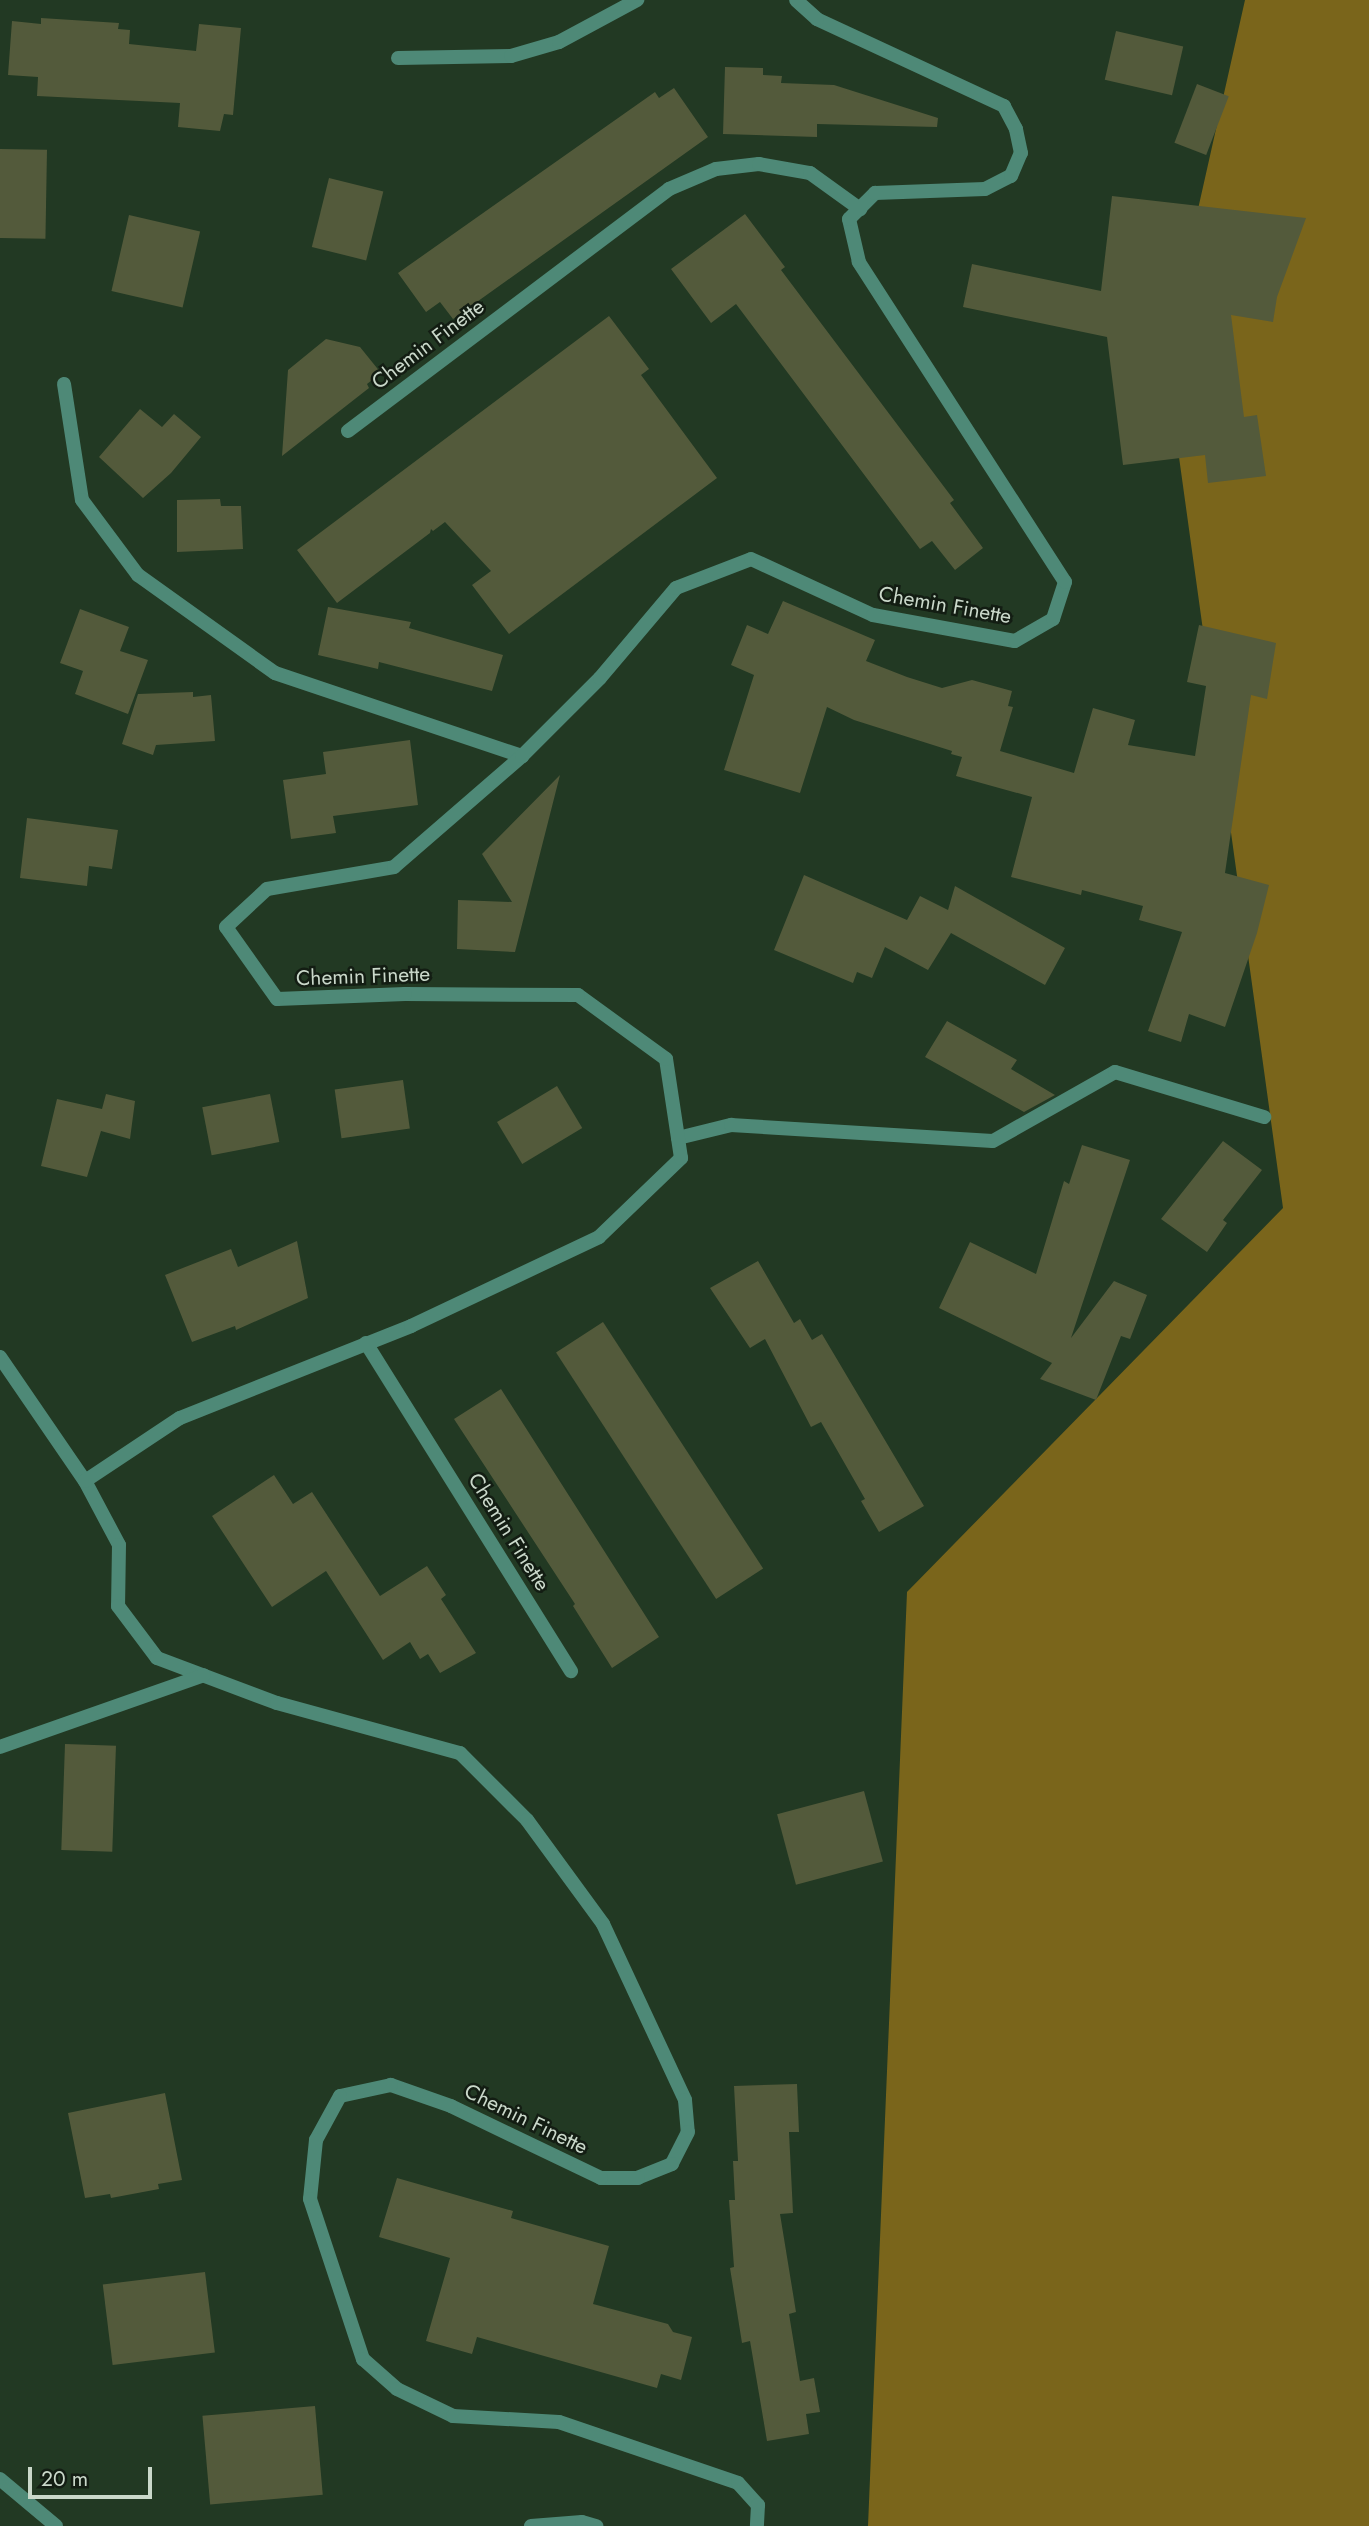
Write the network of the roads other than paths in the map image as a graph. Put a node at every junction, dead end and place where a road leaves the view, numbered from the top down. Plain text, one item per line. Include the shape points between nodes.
1 (637, 0) edge
2 (796, 0) edge
3 (398, 58) dead end
4 (860, 209) junction
5 (64, 384) dead end
6 (348, 431) dead end
7 (522, 756) junction
8 (1264, 1117) dead end
9 (678, 1138) junction
10 (366, 1343) junction
11 (0, 1357) edge
12 (85, 1481) junction
13 (571, 1671) dead end
14 (204, 1675) junction
15 (0, 1747) edge
16 (0, 2479) edge
17 (56, 2526) edge
18 (531, 2526) edge
19 (596, 2526) edge
20 (757, 2526) edge

1 - 3 street via 559,42 511,56
2 - 4 street via 817,19 1004,106 1016,129 1021,153 1011,176 985,188 875,193
4 - 6 street, Chemin Finette via 810,173 759,164 716,169 670,188
4 - 7 street, Chemin Finette via 849,219 859,262 1065,582 1053,619 1015,641 873,615 751,559 676,588 600,678
5 - 7 street via 82,500 138,575 275,673
7 - 9 street, Chemin Finette via 394,867 267,889 226,926 277,999 578,995 666,1059
8 - 9 street via 1115,1072 993,1141 731,1125
9 - 10 street, Chemin Finette via 681,1158 599,1237
10 - 12 street, Chemin Finette via 180,1418
10 - 13 street, Chemin Finette
11 - 12 street
12 - 14 street, Chemin Finette via 119,1545 118,1606 157,1658
14 - 15 street
14 - 20 street, Chemin Finette via 277,1703 460,1753 527,1820 603,1924 685,2100 688,2132 672,2164 638,2178 601,2178 451,2106 391,2085 340,2096 316,2140 310,2199 363,2359 397,2389 453,2416 559,2422 738,2483 758,2505
16 - 17 street
18 - 19 street via 582,2522

